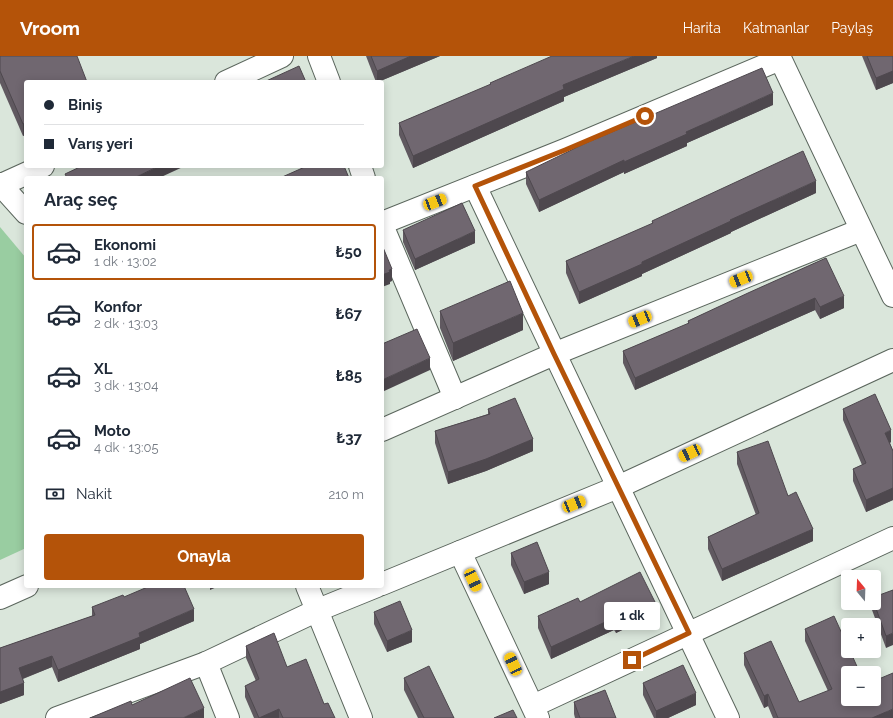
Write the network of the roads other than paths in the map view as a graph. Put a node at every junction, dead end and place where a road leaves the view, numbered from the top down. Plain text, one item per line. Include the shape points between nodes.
1 (282, 56) edge
2 (319, 56) edge
3 (780, 57) edge
4 (230, 80) edge
5 (328, 80) edge
6 (38, 168) edge
7 (0, 185) edge
8 (475, 186) junction
9 (24, 211) edge
10 (384, 223) edge
11 (384, 229) edge
12 (861, 230) junction
13 (893, 296) edge
14 (554, 354) junction
15 (893, 360) edge
16 (455, 398) junction
17 (384, 429) edge
18 (618, 487) junction
19 (893, 538) edge
20 (460, 552) junction
21 (384, 583) edge
22 (24, 587) edge
23 (308, 588) edge
24 (372, 588) edge
25 (0, 598) edge
26 (318, 610) junction
27 (689, 633) junction
28 (206, 663) junction
29 (535, 712) edge
30 (57, 718) edge
31 (228, 718) edge
32 (361, 718) edge
33 (728, 718) edge

1 - 4 street
2 - 5 street
3 - 8 street
3 - 12 street
6 - 7 street
7 - 9 street
8 - 10 street
8 - 14 street
11 - 16 street
12 - 13 street
12 - 14 street
14 - 16 street
14 - 18 street
15 - 18 street
16 - 17 street
18 - 20 street
18 - 27 street
19 - 27 street
20 - 21 street
20 - 29 street
22 - 25 street
23 - 26 street
24 - 26 street
26 - 28 street
26 - 32 street
27 - 29 street
27 - 33 street
28 - 30 street
28 - 31 street

